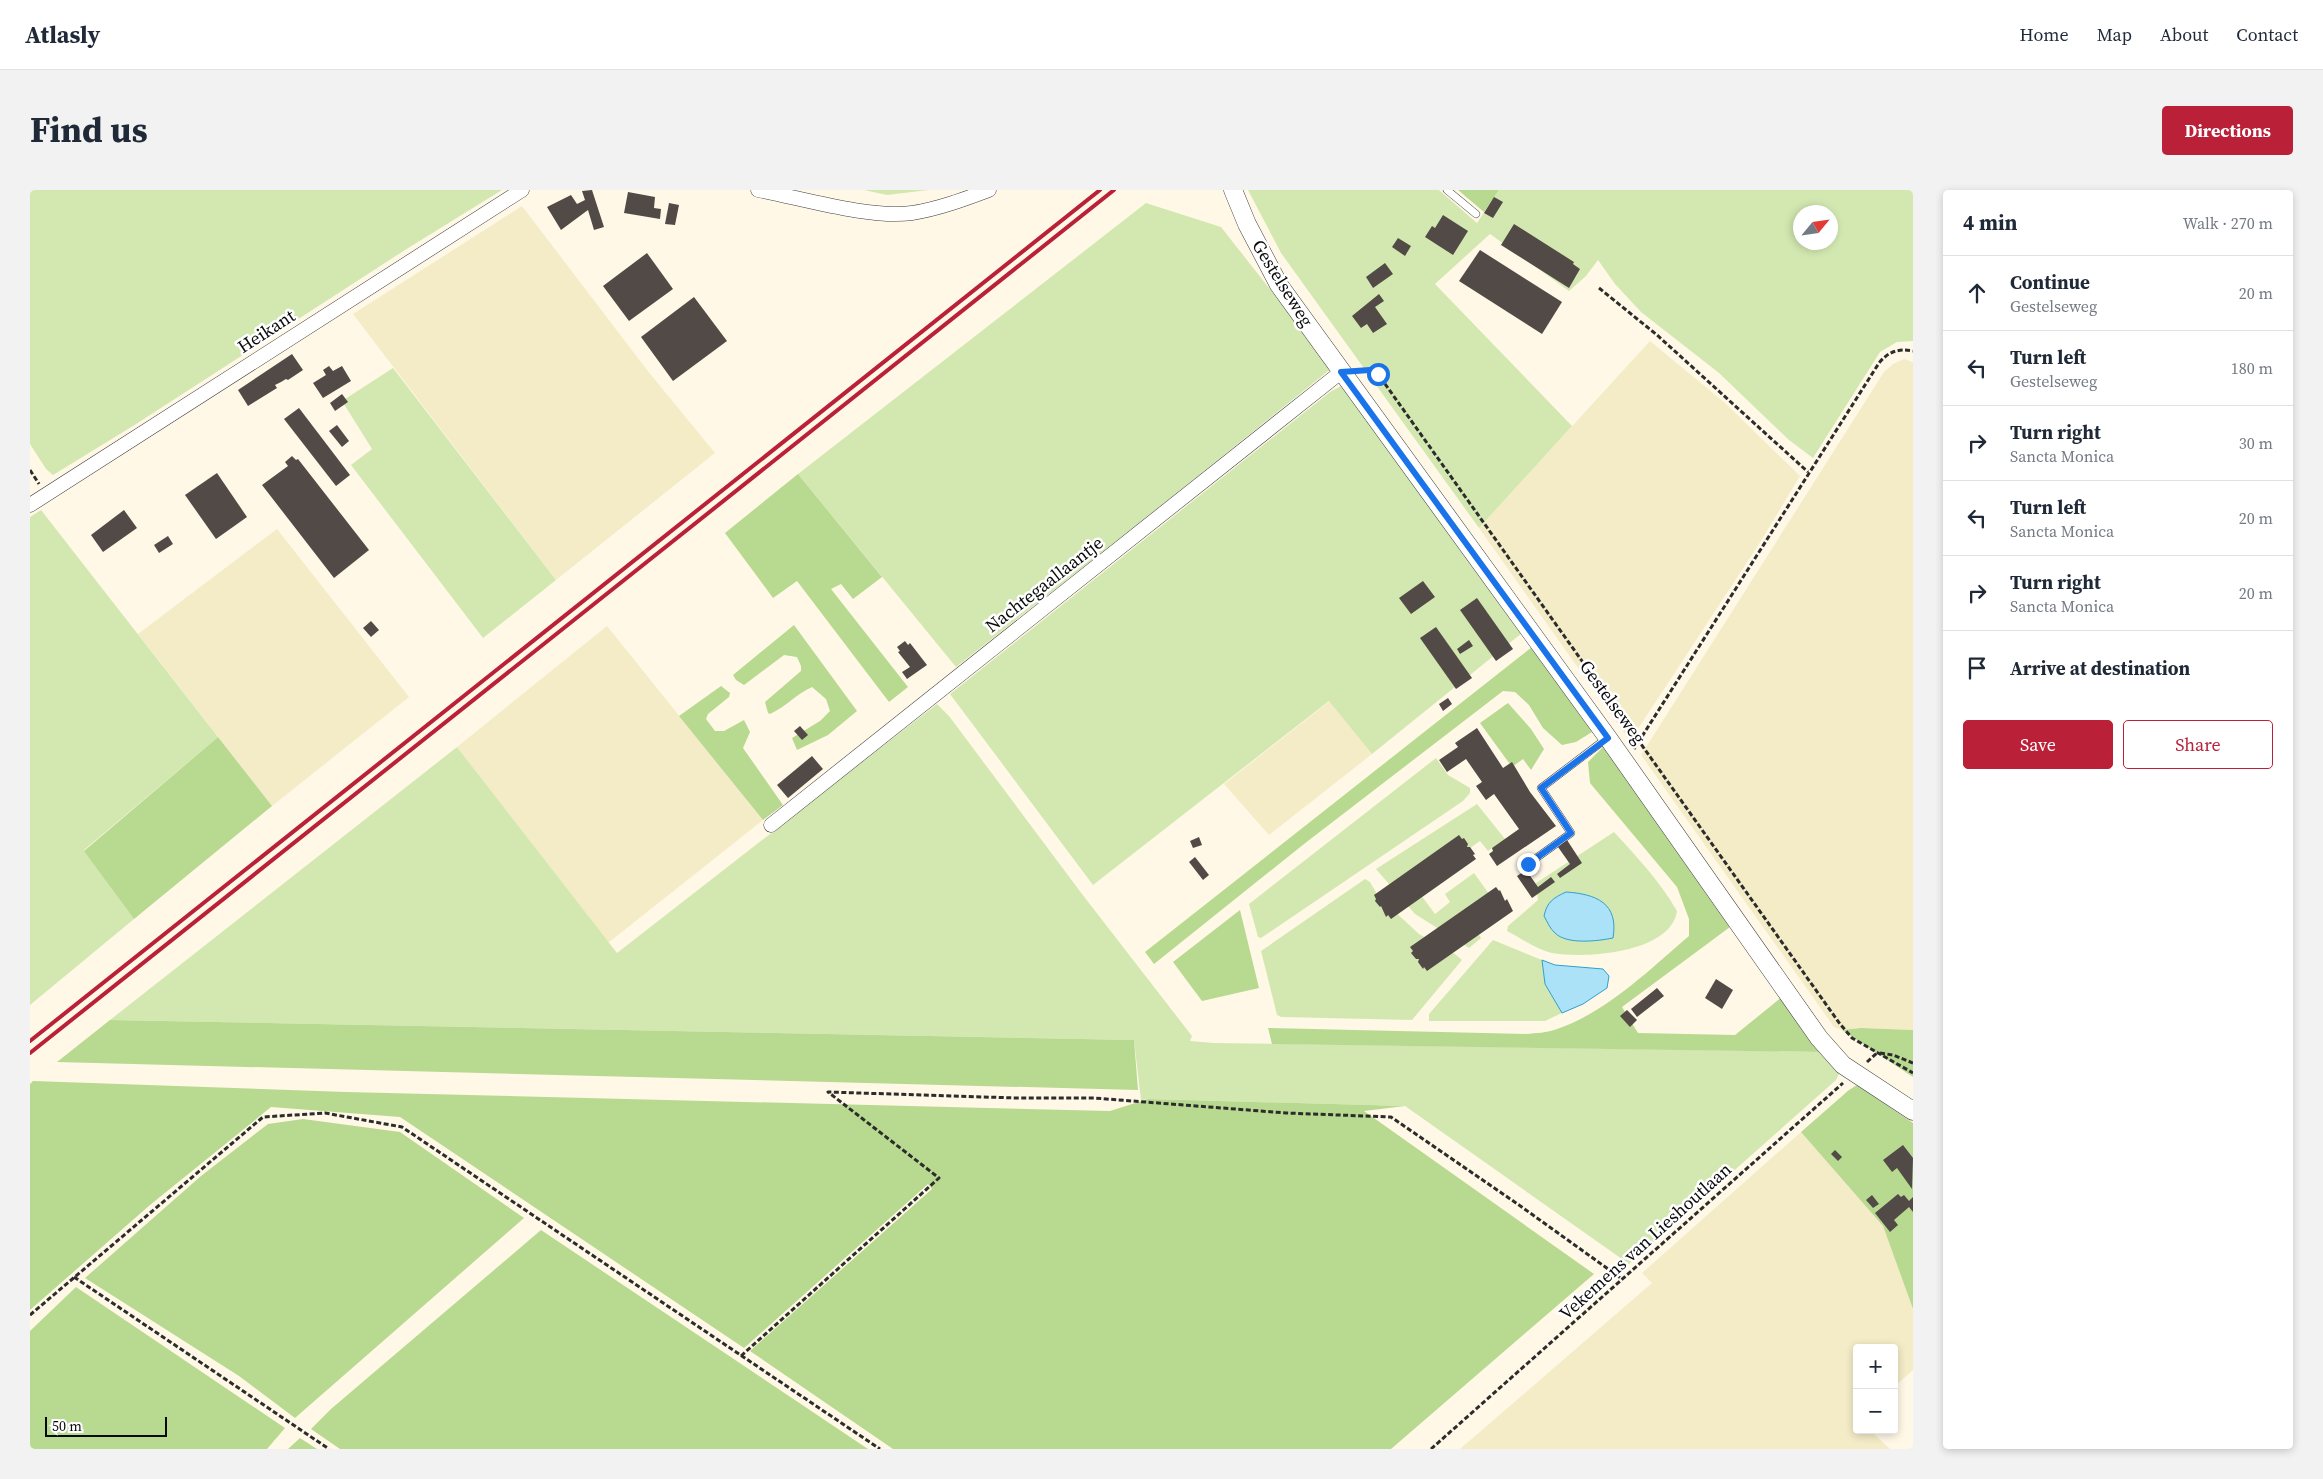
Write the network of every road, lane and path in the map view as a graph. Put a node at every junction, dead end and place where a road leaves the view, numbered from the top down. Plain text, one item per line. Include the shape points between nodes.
1 (522, 190) edge
2 (758, 190) edge
3 (989, 190) edge
4 (1233, 190) edge
5 (1448, 190) edge
6 (1476, 214) dead end
7 (1599, 288) dead end
8 (1913, 351) edge
9 (1341, 372) junction
10 (1808, 472) junction
11 (30, 505) edge
12 (1608, 738) junction
13 (1640, 741) junction
14 (1624, 761) junction
15 (771, 825) dead end
16 (1528, 864) dead end
17 (1877, 1053) junction
18 (1913, 1063) edge
19 (1855, 1073) junction
20 (1913, 1073) edge
21 (1913, 1111) edge
22 (74, 1277) junction
23 (1622, 1279) junction
24 (30, 1315) edge
25 (742, 1356) junction
26 (329, 1449) edge
27 (880, 1449) edge
28 (1430, 1449) edge

1 - 11 street, Heikant
2 - 3 street via 888,214 926,210
4 - 9 street, Gestelseweg via 1279,285
5 - 6 lane
7 - 10 path via 1657,335
8 - 10 path via 1887,354
9 - 12 street, Gestelseweg
9 - 13 path, Gestelseweg via 1370,370 1378,374
9 - 15 street, Nachtegaallaantje
10 - 13 path
12 - 14 street, Gestelseweg
12 - 16 lane via 1541,788 1571,833
13 - 14 path
13 - 17 path, Gestelseweg via 1840,1024 1852,1038
14 - 19 street, Gestelseweg via 1818,1038
17 - 18 path
17 - 19 path, Vekemens van Lieshoutlaan
17 - 20 path, Gestelseweg
19 - 21 street, Gestelseweg
19 - 23 path, Vekemens van Lieshoutlaan
22 - 24 path
22 - 25 path via 263,1117 326,1113 402,1127
22 - 26 path
23 - 25 path via 1391,1117 1286,1113 1094,1098 828,1092 939,1178
23 - 28 path, Vekemens van Lieshoutlaan
25 - 27 path

